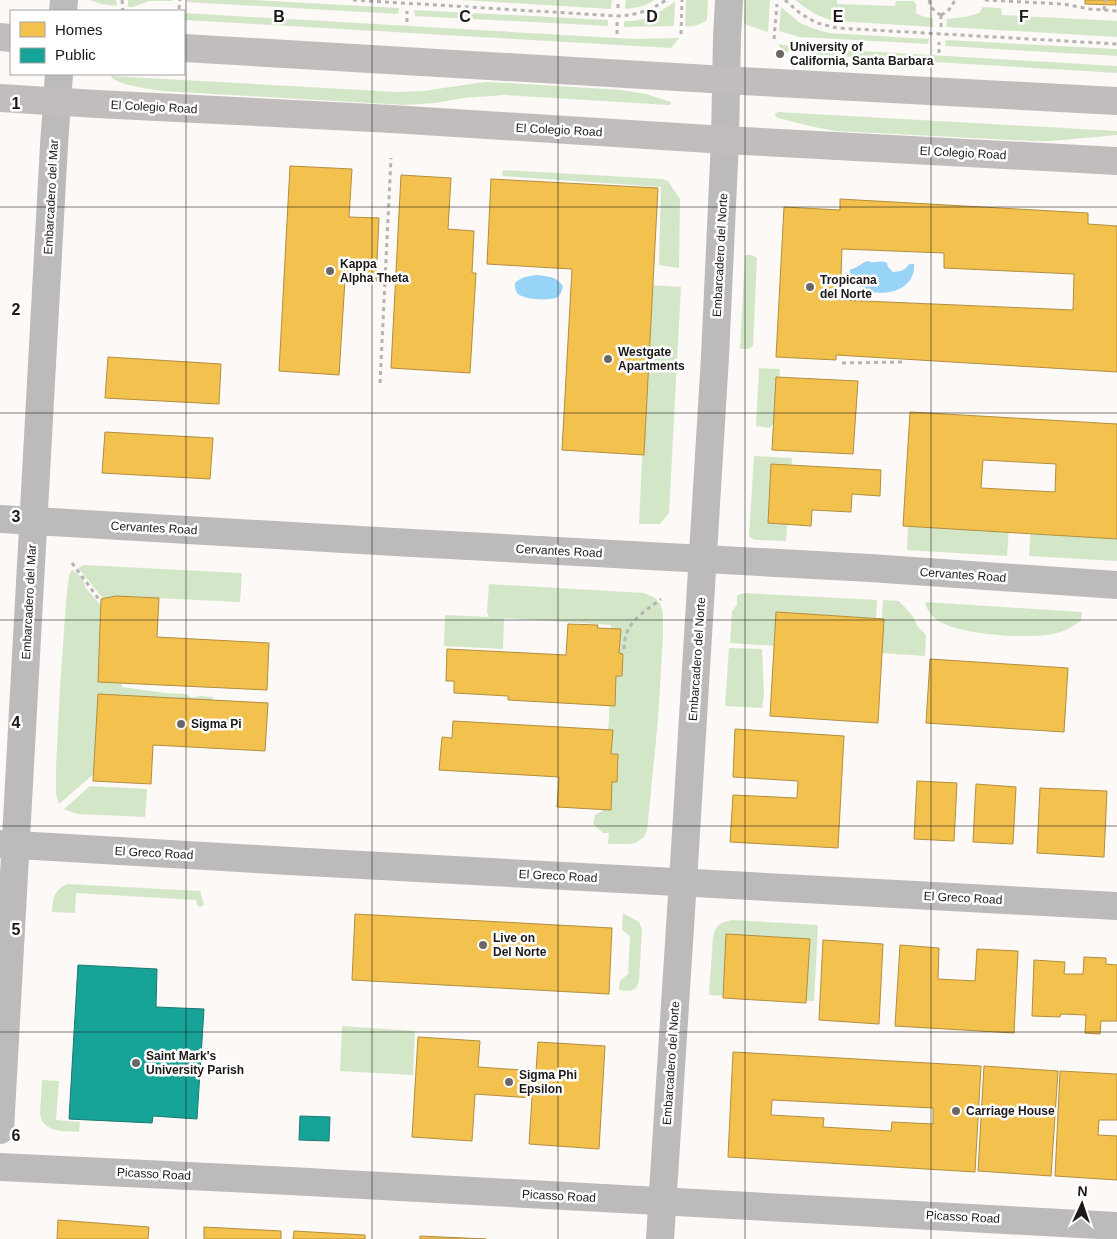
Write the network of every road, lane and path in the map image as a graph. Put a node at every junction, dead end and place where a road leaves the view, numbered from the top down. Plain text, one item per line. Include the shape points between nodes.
1 (180, 0) edge
2 (353, 0) edge
3 (618, 0) edge
4 (666, 0) edge
5 (682, 0) edge
6 (729, 0) edge
7 (785, 0) edge
8 (929, 0) edge
9 (955, 0) edge
10 (985, 0) edge
11 (1105, 0) edge
12 (777, 4) dead end
13 (618, 8) dead end
14 (179, 9) dead end
15 (1104, 10) junction
16 (407, 11) dead end
17 (1117, 11) edge
18 (941, 15) junction
19 (407, 22) dead end
20 (617, 22) dead end
21 (940, 27) dead end
22 (616, 34) dead end
23 (681, 34) dead end
24 (774, 39) dead end
25 (939, 42) dead end
26 (1117, 44) edge
27 (185, 48) edge
28 (939, 53) dead end
29 (59, 75) edge
30 (726, 79) junction
31 (0, 98) edge
32 (1117, 101) edge
33 (57, 102) junction
34 (725, 140) junction
35 (391, 158) dead end
36 (1117, 162) edge
37 (906, 362) dead end
38 (842, 364) dead end
39 (380, 383) dead end
40 (0, 520) edge
41 (34, 522) junction
42 (703, 559) junction
43 (72, 563) dead end
44 (1117, 585) edge
45 (661, 599) dead end
46 (101, 602) dead end
47 (624, 649) dead end
48 (8, 844) edge
49 (683, 883) junction
50 (1117, 906) edge
51 (0, 1130) edge
52 (0, 1167) edge
53 (662, 1201) junction
54 (1117, 1226) edge
55 (660, 1239) edge

1 - 14 path
2 - 4 path via 618,16 652,9
3 - 13 path
5 - 23 path
6 - 30 street, Embarcadero del Norte
7 - 26 path via 817,23 837,28
8 - 18 path via 934,11
9 - 18 path via 952,7
10 - 15 path via 1063,4
11 - 15 path
12 - 24 path
15 - 17 path
16 - 19 path
18 - 21 path
20 - 22 path
25 - 28 path
27 - 30 main road
29 - 33 street, Embarcadero del Mar
30 - 32 main road
30 - 34 street, Embarcadero del Norte
31 - 33 main road, El Colegio Road
33 - 34 main road, El Colegio Road
33 - 41 street, Embarcadero del Mar
34 - 36 main road, El Colegio Road
34 - 42 street, Embarcadero del Norte
35 - 39 path
37 - 38 path
40 - 41 street, Cervantes Road
41 - 42 street, Cervantes Road
41 - 48 street, Embarcadero del Mar
42 - 44 street, Cervantes Road
42 - 49 street, Embarcadero del Norte
43 - 46 path
45 - 47 path via 630,625
48 - 49 street, El Greco Road
48 - 51 street, Embarcadero del Mar
49 - 50 street, El Greco Road
49 - 53 street, Embarcadero del Norte
52 - 53 street, Picasso Road
53 - 54 street, Picasso Road
53 - 55 street, Embarcadero del Norte

